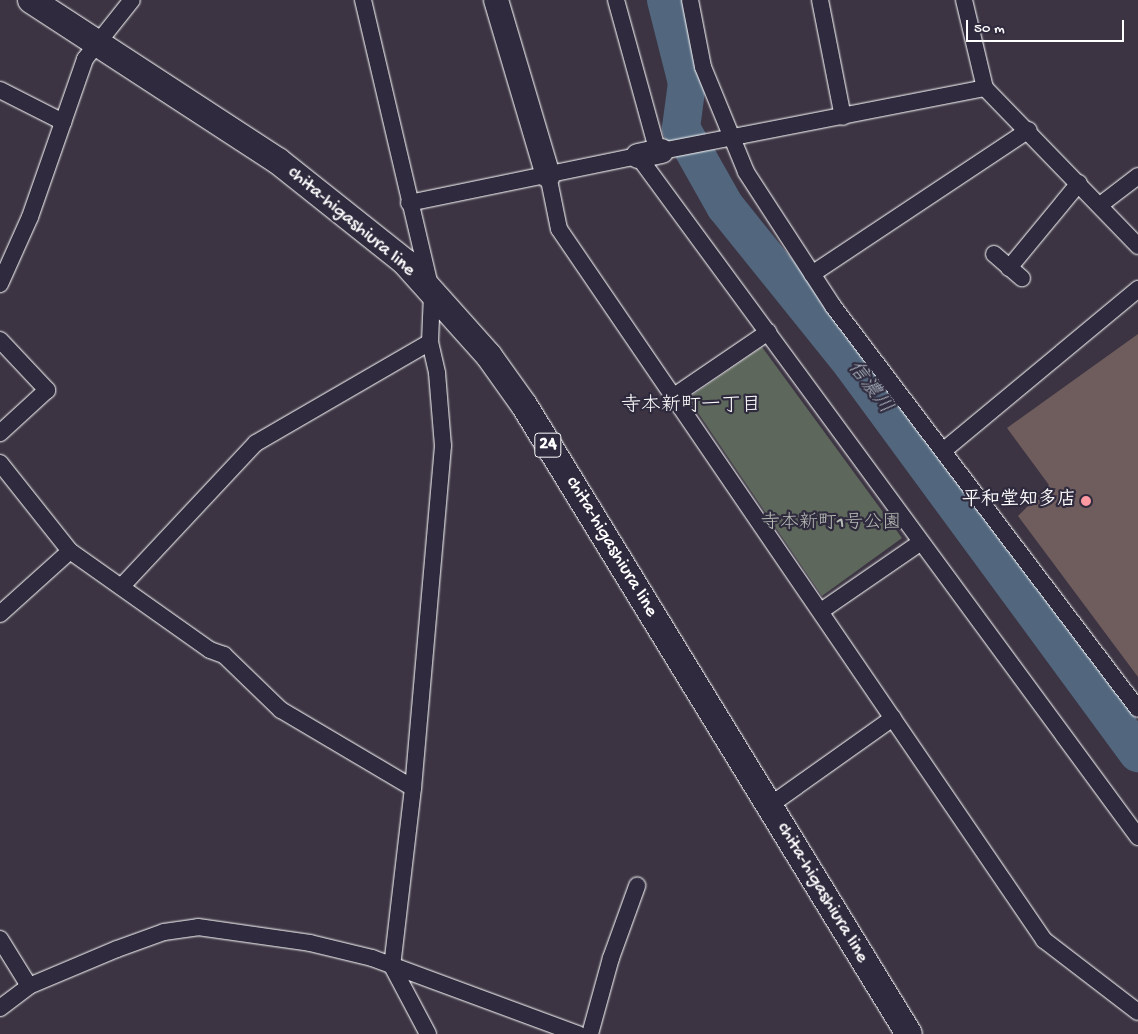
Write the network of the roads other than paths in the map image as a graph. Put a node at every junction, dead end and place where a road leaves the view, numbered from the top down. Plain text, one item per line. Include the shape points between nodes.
1 (132, 0) edge
2 (363, 0) edge
3 (496, 0) edge
4 (616, 0) edge
5 (690, 0) edge
6 (820, 0) edge
7 (964, 0) edge
8 (33, 2) edge
9 (96, 42) junction
10 (985, 88) junction
11 (0, 90) edge
12 (843, 117) junction
13 (63, 122) junction
14 (1029, 130) junction
15 (731, 138) junction
16 (652, 153) junction
17 (548, 175) junction
18 (1138, 176) edge
19 (1079, 183) junction
20 (409, 203) junction
21 (1100, 205) junction
22 (1138, 246) edge
23 (994, 254) dead end
24 (1009, 268) junction
25 (812, 274) junction
26 (1022, 278) dead end
27 (0, 284) edge
28 (1138, 289) edge
29 (432, 294) junction
30 (768, 332) junction
31 (0, 340) edge
32 (430, 342) junction
33 (674, 396) junction
34 (0, 432) edge
35 (943, 452) junction
36 (0, 463) edge
37 (921, 542) junction
38 (70, 551) junction
39 (122, 586) junction
40 (821, 611) junction
41 (0, 614) edge
42 (1138, 709) edge
43 (893, 718) junction
44 (413, 788) junction
45 (769, 806) junction
46 (1138, 836) edge
47 (637, 886) dead end
48 (0, 939) edge
49 (392, 966) junction
50 (29, 986) junction
51 (0, 1008) edge
52 (1138, 1012) edge
53 (428, 1034) edge
54 (578, 1034) edge
55 (590, 1034) edge
56 (909, 1034) edge

1 - 9 street
2 - 20 street
3 - 17 street
4 - 16 street
5 - 15 street via 703,67
6 - 12 street
7 - 10 street
8 - 9 main road, chita-higashiura line / 24
9 - 13 street via 85,59
9 - 29 main road, chita-higashiura line / 24 via 278,161 405,262
10 - 12 street
10 - 14 street
11 - 13 street
12 - 15 street
13 - 27 street via 30,217
14 - 19 street
14 - 25 street
15 - 16 street
15 - 25 street via 746,172
16 - 17 street
16 - 30 street
17 - 20 street
17 - 33 street via 559,229 617,318
18 - 21 street
19 - 21 street
19 - 24 street
20 - 29 street
21 - 22 street
23 - 24 street
24 - 26 street
25 - 35 street
28 - 35 street
29 - 32 street
29 - 45 main road, chita-higashiura line / 24 via 489,356 524,405
30 - 33 street
30 - 37 street
31 - 34 street via 47,390
32 - 39 street via 256,443
32 - 44 street via 443,446
33 - 40 street
35 - 42 street
36 - 38 street
37 - 40 street
37 - 46 street
38 - 39 street
38 - 41 street
39 - 44 street via 210,650 224,655 281,710
40 - 43 street
43 - 45 street
43 - 52 street via 1044,940
44 - 49 street
45 - 56 main road, chita-higashiura line / 24
47 - 55 street via 611,958
48 - 50 street
49 - 50 street via 310,943 198,926 156,934
49 - 53 street
49 - 54 street
50 - 51 street

